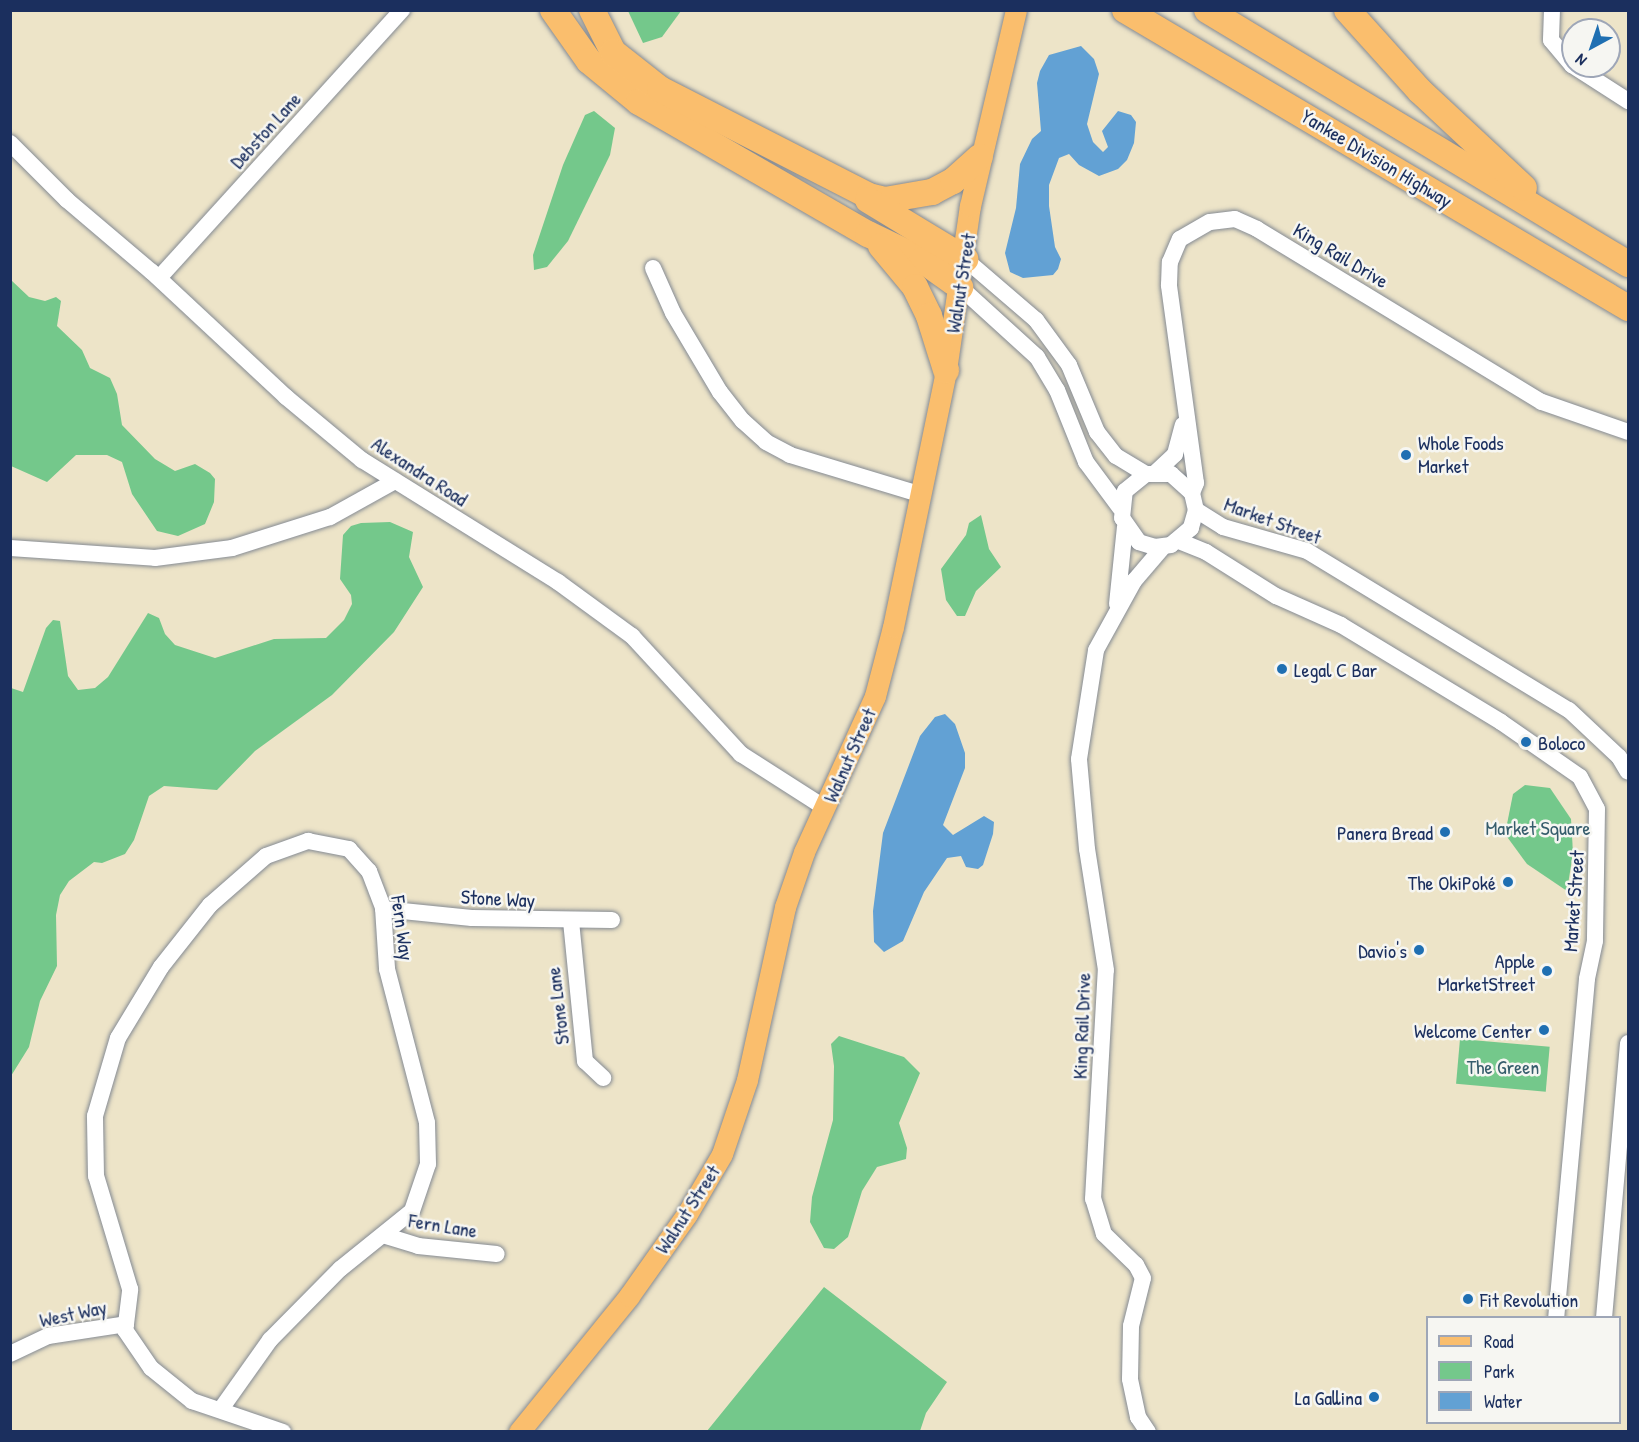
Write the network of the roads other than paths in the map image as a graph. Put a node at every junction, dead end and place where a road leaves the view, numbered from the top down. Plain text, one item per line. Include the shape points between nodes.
1 (402, 10) edge
2 (553, 10) edge
3 (592, 10) edge
4 (1016, 10) edge
5 (1125, 10) edge
6 (1207, 10) edge
7 (1347, 10) edge
8 (1552, 10) edge
9 (1629, 101) edge
10 (10, 143) edge
11 (980, 157) junction
12 (846, 188) junction
13 (1566, 227) junction
14 (868, 234) junction
15 (965, 259) junction
16 (1629, 264) edge
17 (654, 268) dead end
18 (159, 278) junction
19 (960, 287) junction
20 (1629, 308) edge
21 (946, 370) junction
22 (1186, 406) junction
23 (1629, 432) edge
24 (1151, 473) junction
25 (395, 481) junction
26 (1192, 493) junction
27 (919, 494) junction
28 (1120, 508) junction
29 (1196, 510) junction
30 (1125, 527) junction
31 (1171, 544) junction
32 (10, 548) edge
33 (1117, 608) junction
34 (1629, 772) edge
35 (825, 808) junction
36 (383, 909) junction
37 (612, 920) dead end
38 (571, 921) junction
39 (1629, 1043) edge
40 (603, 1078) dead end
41 (383, 1235) junction
42 (497, 1254) dead end
43 (1556, 1316) edge
44 (1604, 1316) edge
45 (126, 1324) junction
46 (10, 1354) edge
47 (221, 1409) junction
48 (283, 1431) edge
49 (519, 1431) edge
50 (1148, 1431) edge

1 - 18 street, Debston Lane
2 - 14 highway via 590,62 639,102
3 - 12 highway via 614,52 660,88
4 - 11 main road, Walnut Street
5 - 20 highway, Yankee Division Highway
6 - 13 highway, Yankee Division Highway
7 - 13 highway via 1420,91
8 - 9 street via 1551,40 1572,65
10 - 18 street, Alexandra Road via 67,200
11 - 12 highway via 953,181 909,198 885,200
11 - 15 main road, Walnut Street
12 - 15 highway
13 - 16 highway, Yankee Division Highway
14 - 19 highway via 922,260
14 - 21 highway via 915,287
15 - 19 main road, Walnut Street
15 - 24 street via 1036,320 1069,365 1096,432 1116,456
17 - 27 street via 673,313 720,392 766,442 810,462
18 - 25 street, Alexandra Road via 286,397 362,460
19 - 21 main road, Walnut Street
19 - 28 street via 1037,357 1057,390 1086,462
21 - 27 main road, Walnut Street
22 - 23 street, King Rail Drive via 1169,285 1170,262 1180,239 1210,222 1235,219 1310,259 1542,402
22 - 24 street, King Rail Drive via 1180,444
22 - 26 street, King Rail Drive via 1196,483
24 - 26 street via 1171,474
24 - 28 street via 1125,492
25 - 32 street via 330,517 232,548 155,558
25 - 35 street, Alexandra Road via 558,582 632,636 741,754
26 - 29 street, Market Street
27 - 35 main road, Walnut Street via 875,696
28 - 30 street
29 - 31 street, Market Street via 1191,528
29 - 34 street, Market Street via 1222,527 1307,551 1569,710 1619,757
30 - 31 street, Market Street via 1139,542
30 - 33 street, King Rail Drive
31 - 33 street, King Rail Drive
31 - 43 street, Market Street via 1206,552 1276,596 1341,625 1492,716 1580,777 1597,809 1595,941 1583,1011
33 - 50 street, King Rail Drive via 1096,650 1079,759 1087,849 1106,970 1093,1199 1104,1234 1136,1265 1143,1278 1131,1326 1130,1379 1138,1417
35 - 49 main road, Walnut Street via 785,908 747,1080 722,1154 687,1214 629,1296
36 - 38 street, Stone Way via 472,918
36 - 41 street, Fern Way via 387,969 427,1123 428,1164 412,1211
36 - 45 street, Fern Way via 369,871 349,849 308,841 266,856 210,905 155,978 118,1038 95,1116 96,1176 130,1289
37 - 38 street, Stone Way
38 - 40 street, Stone Lane via 585,1060
39 - 44 street
41 - 42 street, Fern Lane via 418,1246
41 - 47 street, Fern Way via 340,1269 270,1340
45 - 46 street, West Way via 48,1336
45 - 47 street, West Way via 125,1330 151,1368 192,1401
47 - 48 street, West Way

